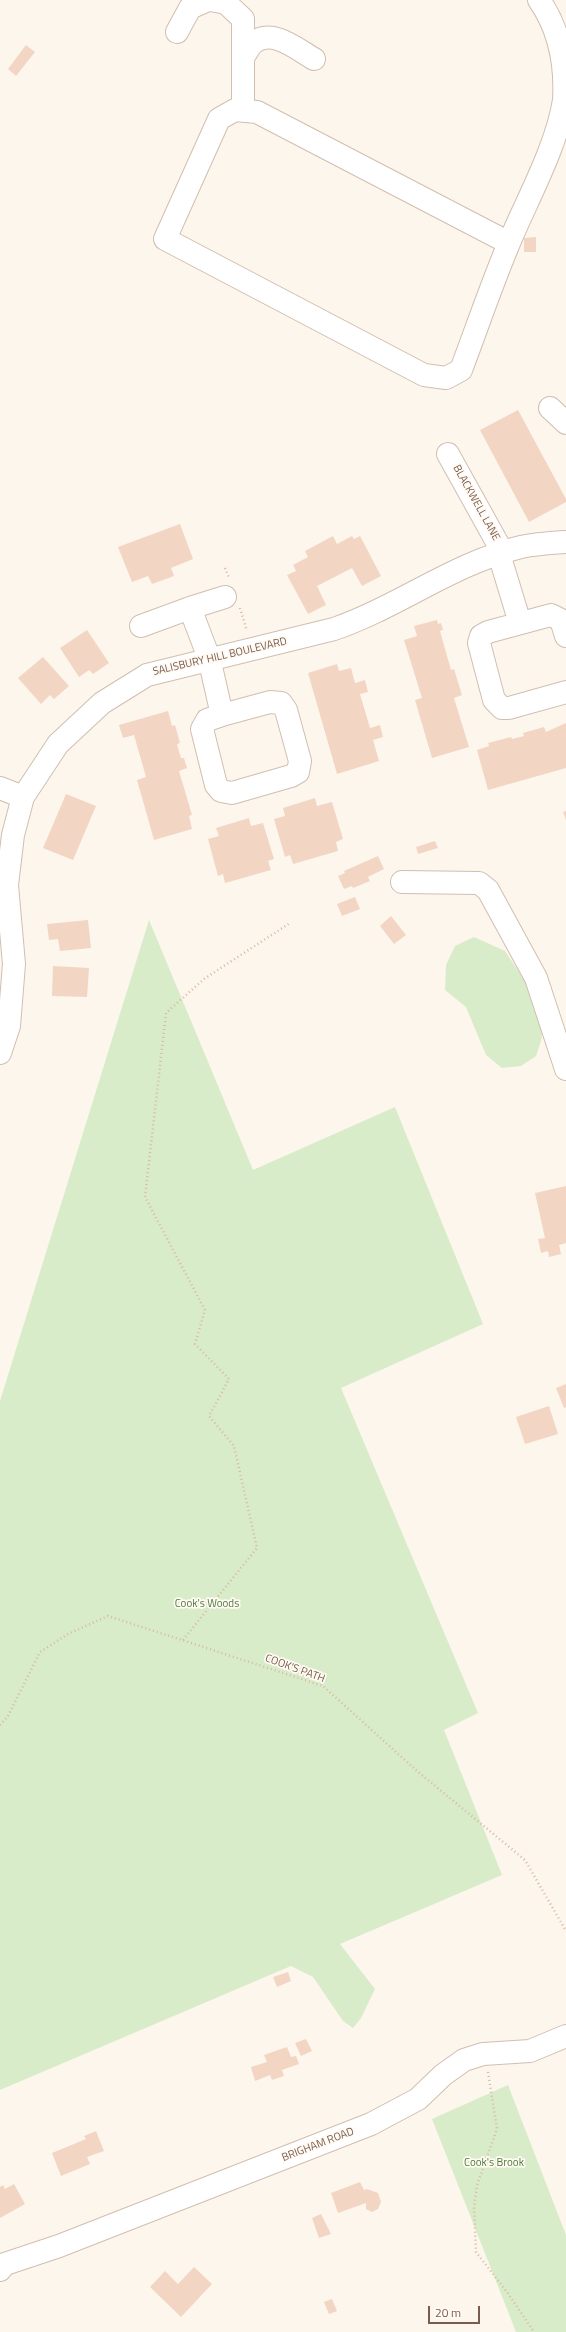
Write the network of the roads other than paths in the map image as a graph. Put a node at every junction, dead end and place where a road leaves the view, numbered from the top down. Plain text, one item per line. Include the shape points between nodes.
1 (209, 0) edge
2 (539, 0) edge
3 (177, 32) dead end
4 (243, 58) junction
5 (314, 59) dead end
6 (243, 110) junction
7 (509, 243) junction
8 (550, 408) dead end
9 (566, 423) edge
10 (448, 454) dead end
11 (566, 542) edge
12 (501, 553) junction
13 (225, 597) dead end
14 (190, 608) junction
15 (520, 623) junction
16 (141, 626) dead end
17 (566, 636) edge
18 (209, 658) junction
19 (566, 692) edge
20 (222, 715) junction
21 (0, 788) edge
22 (23, 797) junction
23 (402, 882) dead end
24 (0, 1053) edge
25 (566, 1069) edge
26 (566, 2036) edge
27 (0, 2270) edge

1 - 3 street via 190,8
1 - 4 street via 226,3 243,19
2 - 7 street via 563,46 566,72 564,100 552,141
4 - 5 street via 253,43 262,38 275,37
4 - 6 street
6 - 7 street via 257,112
6 - 7 street via 235,110 219,119 165,239 424,375 446,378 461,370
8 - 9 street
10 - 12 street, BLACKWELL LANE
11 - 12 street, SALISBURY HILL BOULEVARD via 521,547
12 - 15 street, BLACKWELL LANE
12 - 18 street, SALISBURY HILL BOULEVARD via 447,575 349,624 304,638
13 - 14 street
14 - 16 street
14 - 18 street
15 - 17 street via 554,615 561,620
15 - 19 street via 488,632 480,639 479,647 496,704 502,708 509,708
18 - 20 street
18 - 22 street, SALISBURY HILL BOULEVARD via 147,675 102,703 58,744
20 - 20 street via 270,702 281,703 286,710 300,761 298,772 232,793 221,791 216,785 202,729 207,720
21 - 22 street
22 - 24 street, SALISBURY HILL BOULEVARD via 13,835 7,885 14,964 9,1026
23 - 25 street via 479,883 488,890 536,978
26 - 27 street, BRIGHAM ROAD via 530,2051 483,2054 458,2064 418,2099 371,2124 60,2246 5,2264

